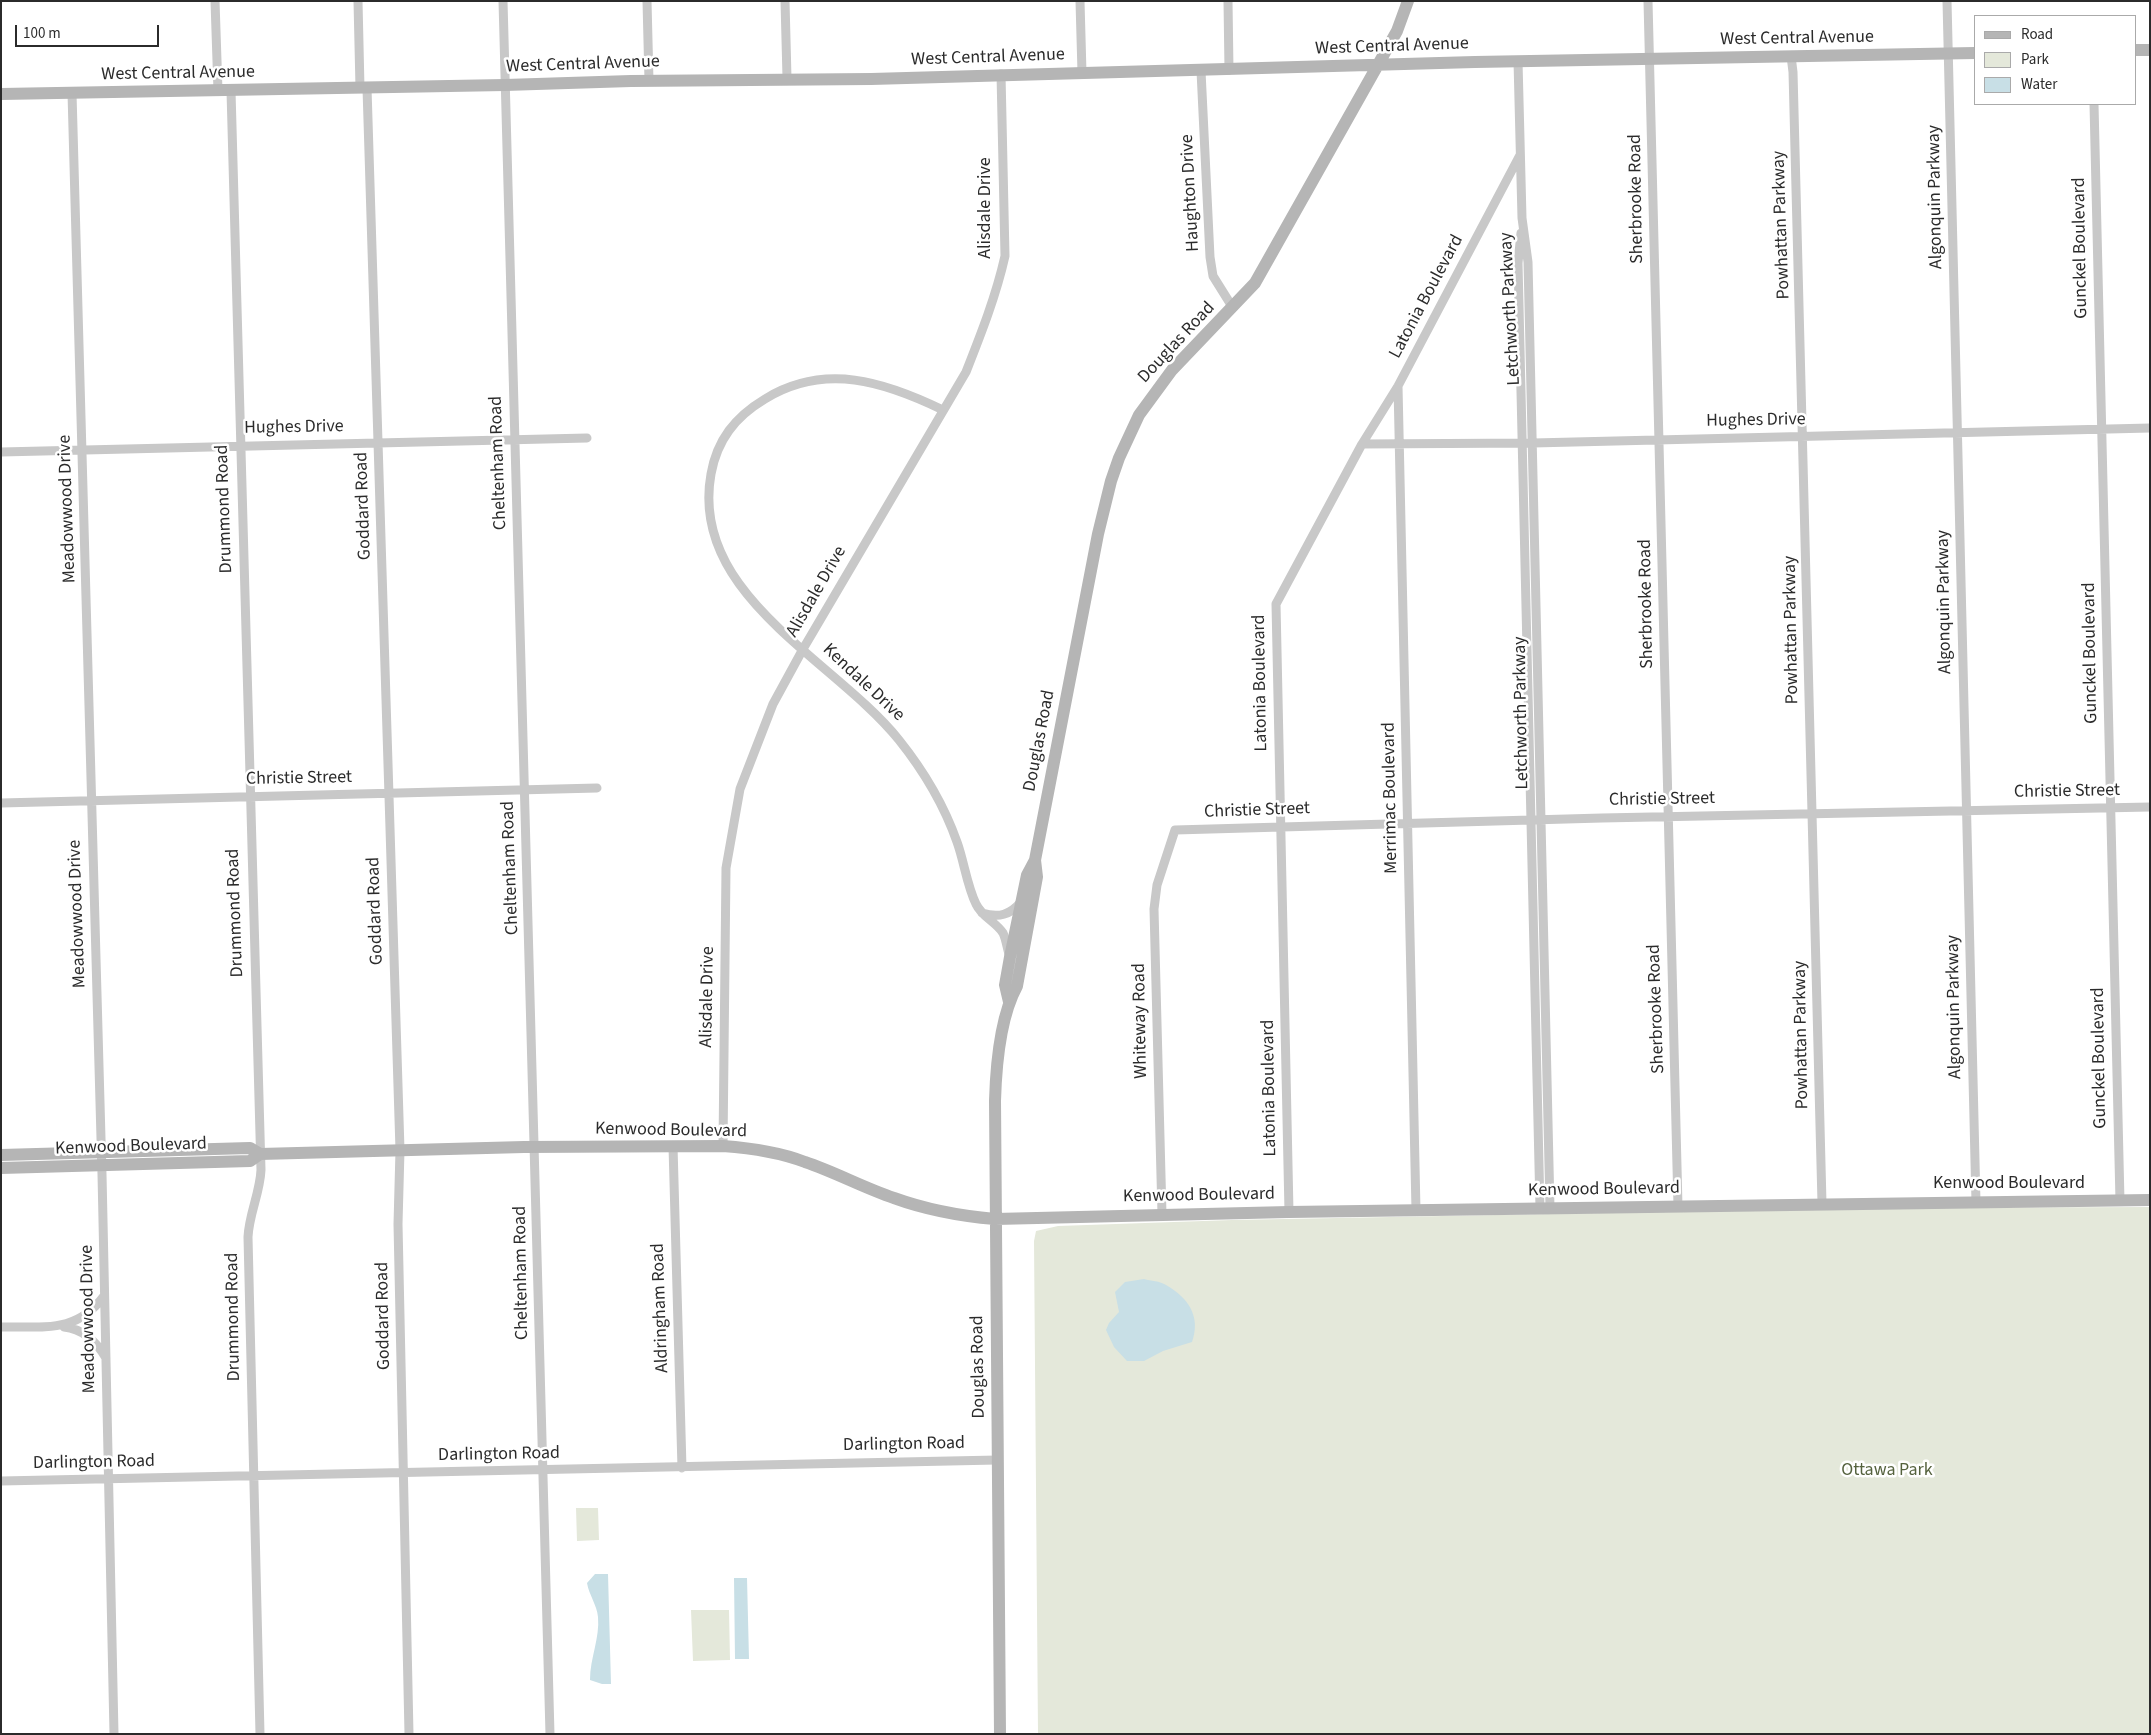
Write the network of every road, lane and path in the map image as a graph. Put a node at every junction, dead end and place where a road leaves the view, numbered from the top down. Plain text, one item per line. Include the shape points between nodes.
1 (215, 1) edge
2 (358, 1) edge
3 (503, 1) edge
4 (647, 1) edge
5 (786, 1) edge
6 (1080, 1) edge
7 (1228, 1) edge
8 (1408, 1) edge
9 (1648, 1) edge
10 (1947, 1) edge
11 (2136, 50) edge
12 (2150, 50) edge
13 (1974, 53) edge
14 (1948, 54) junction
15 (1792, 56) junction
16 (1650, 58) junction
17 (1518, 61) junction
18 (1378, 64) junction
19 (1229, 70) junction
20 (1201, 71) junction
21 (1082, 73) junction
22 (1001, 74) junction
23 (787, 78) junction
24 (649, 81) junction
25 (505, 85) junction
26 (364, 88) junction
27 (224, 91) junction
28 (72, 93) junction
29 (1, 94) edge
30 (2094, 105) edge
31 (1520, 155) junction
32 (1522, 218) junction
33 (1233, 308) junction
34 (1398, 386) junction
35 (943, 410) junction
36 (2150, 428) edge
37 (2102, 429) junction
38 (1957, 434) junction
39 (1804, 436) junction
40 (587, 438) dead end
41 (515, 440) junction
42 (1659, 440) junction
43 (378, 442) junction
44 (1522, 443) junction
45 (1533, 443) junction
46 (1362, 444) junction
47 (1398, 445) junction
48 (240, 446) junction
49 (82, 450) junction
50 (1, 452) edge
51 (803, 649) junction
52 (597, 788) dead end
53 (525, 790) junction
54 (389, 793) junction
55 (249, 796) junction
56 (92, 801) junction
57 (1, 803) edge
58 (2150, 806) edge
59 (2111, 808) junction
60 (1966, 811) junction
61 (1813, 813) junction
62 (1668, 816) junction
63 (1531, 820) junction
64 (1541, 820) junction
65 (1408, 823) junction
66 (1280, 826) junction
67 (1175, 830) joint
68 (1035, 860) junction
69 (1021, 901) junction
70 (982, 912) junction
71 (1010, 957) junction
72 (1009, 1002) junction
73 (673, 1146) junction
74 (723, 1146) junction
75 (535, 1147) junction
76 (400, 1150) junction
77 (101, 1151) junction
78 (260, 1154) junction
79 (1, 1155) edge
80 (102, 1165) junction
81 (1, 1168) edge
82 (2150, 1200) edge
83 (2120, 1201) junction
84 (1976, 1202) junction
85 (1822, 1203) junction
86 (1678, 1206) junction
87 (1545, 1208) junction
88 (1416, 1210) junction
89 (1290, 1212) junction
90 (1162, 1214) junction
91 (995, 1219) junction
92 (104, 1296) junction
93 (59, 1326) junction
94 (1, 1327) edge
95 (106, 1358) junction
96 (997, 1460) junction
97 (682, 1468) junction
98 (544, 1470) junction
99 (404, 1473) junction
100 (254, 1476) junction
101 (109, 1479) junction
102 (1, 1481) edge
103 (114, 1734) edge
104 (260, 1734) edge
105 (409, 1734) edge
106 (550, 1734) edge
107 (1000, 1734) edge

1 - 27 street, Drummond Road
2 - 26 street, Goddard Road
3 - 25 street, Cheltenham Road
4 - 24 street
5 - 23 street
6 - 21 street
7 - 19 street
8 - 18 street, Douglas Road
9 - 16 street, Sherbrooke Road
10 - 14 street, Algonquin Parkway
11 - 12 street
13 - 14 street, West Central Avenue
14 - 15 street, West Central Avenue
14 - 38 street, Algonquin Parkway
15 - 16 street, West Central Avenue
15 - 39 street, Powhattan Parkway
16 - 17 street, West Central Avenue
16 - 42 street, Sherbrooke Road
17 - 18 street, West Central Avenue
17 - 31 street, Letchworth Parkway
18 - 19 street, West Central Avenue
18 - 33 street, Douglas Road via 1274,253 1255,283
19 - 20 street, West Central Avenue
20 - 21 street, West Central Avenue
20 - 33 street, Haughton Drive via 1210,257 1213,276
21 - 22 street, West Central Avenue
22 - 23 street, West Central Avenue via 871,79
22 - 35 street, Alisdale Drive via 1005,256 970,362
23 - 24 street, West Central Avenue
24 - 25 street, West Central Avenue
25 - 26 street, West Central Avenue
25 - 41 street, Cheltenham Road
26 - 27 street, West Central Avenue
26 - 43 street, Goddard Road
27 - 28 street, West Central Avenue
27 - 48 street, Drummond Road
28 - 29 street, West Central Avenue
28 - 49 street, Meadowwood Drive
30 - 37 street, Gunckel Boulevard
31 - 32 street, Letchworth Parkway
31 - 34 street, Latonia Boulevard
32 - 44 street, Letchworth Parkway via 1518,264
32 - 45 street, Letchworth Parkway via 1528,262
33 - 68 street, Douglas Road via 1163,380 1140,415 1119,458 1098,534
34 - 46 street, Latonia Boulevard
34 - 47 street, Merrimac Boulevard
35 - 51 street, Alisdale Drive
35 - 51 street, Kendale Drive via 882,384 817,380 788,387 760,402 729,429 721,441 712,466 708,505 715,539 736,580 751,599
36 - 37 street, Hughes Drive
37 - 38 street, Hughes Drive
37 - 59 street, Gunckel Boulevard
38 - 39 street, Hughes Drive
38 - 60 street, Algonquin Parkway
39 - 42 street, Hughes Drive
39 - 61 street, Powhattan Parkway
40 - 41 street, Hughes Drive
41 - 43 street, Hughes Drive
41 - 53 street, Cheltenham Road
42 - 45 street, Hughes Drive
42 - 62 street, Sherbrooke Road
43 - 48 street, Hughes Drive
43 - 54 street, Goddard Road
44 - 45 street, Hughes Drive
44 - 47 street, Hughes Drive
44 - 63 street, Letchworth Parkway
45 - 64 street, Letchworth Parkway
46 - 47 street, Hughes Drive
46 - 66 street, Latonia Boulevard via 1276,604
47 - 65 street, Merrimac Boulevard
48 - 49 street, Hughes Drive
48 - 55 street, Drummond Road
49 - 50 street, Hughes Drive
49 - 56 street, Meadowwood Drive
51 - 70 street, Kendale Drive via 868,706 911,756 948,819 973,896
51 - 74 street, Alisdale Drive via 773,704 740,789 726,868
52 - 53 street, Christie Street
53 - 54 street, Christie Street
53 - 75 street, Cheltenham Road
54 - 55 street, Christie Street
54 - 76 street, Goddard Road
55 - 56 street, Christie Street
55 - 78 street, Drummond Road
56 - 57 street, Christie Street
56 - 77 street, Meadowwood Drive
58 - 59 street, Christie Street
59 - 60 street, Christie Street
59 - 83 street, Gunckel Boulevard
60 - 61 street, Christie Street
60 - 84 street, Algonquin Parkway
61 - 62 street, Christie Street
61 - 85 street, Powhattan Parkway
62 - 64 street, Christie Street
62 - 86 street, Sherbrooke Road
63 - 64 street, Christie Street
63 - 65 street, Christie Street
63 - 87 street, Letchworth Parkway
64 - 87 street, Letchworth Parkway
65 - 66 street, Christie Street
65 - 88 street, Merrimac Boulevard
66 - 67 street, Christie Street
66 - 89 street, Latonia Boulevard
67 - 90 street, Whiteway Road via 1157,885 1154,909
68 - 69 street, Douglas Road via 1026,875
68 - 72 street, Douglas Road via 1038,877 1017,986
69 - 70 street via 1003,915
69 - 71 street, Douglas Road
70 - 71 street, Kendale Drive via 1003,933
71 - 72 street, Douglas Road via 1005,985
72 - 91 street, Douglas Road via 996,1084
73 - 74 street, Kenwood Boulevard
73 - 75 street, Kenwood Boulevard
73 - 97 street, Aldringham Road
74 - 91 street, Kenwood Boulevard via 767,1151 804,1161 920,1207
75 - 76 street, Kenwood Boulevard
75 - 98 street, Cheltenham Road
76 - 78 street, Kenwood Boulevard
76 - 99 street, Goddard Road via 398,1224
77 - 78 street, Kenwood Boulevard via 250,1148
77 - 79 street, Kenwood Boulevard
77 - 80 street, Meadowwood Drive
78 - 80 street, Kenwood Boulevard via 250,1161
78 - 100 street, Drummond Road via 260,1182 248,1237
80 - 81 street, Kenwood Boulevard
80 - 92 street, Meadowwood Drive
82 - 83 street, Kenwood Boulevard
83 - 84 street, Kenwood Boulevard
84 - 85 street, Kenwood Boulevard
85 - 86 street, Kenwood Boulevard
86 - 87 street, Kenwood Boulevard
87 - 88 street, Kenwood Boulevard
88 - 89 street, Kenwood Boulevard
89 - 90 street, Kenwood Boulevard
90 - 91 street, Kenwood Boulevard
91 - 96 street, Douglas Road
92 - 93 street via 92,1312
92 - 95 street, Meadowwood Drive
93 - 94 street
93 - 95 street via 83,1333
95 - 101 street, Meadowwood Drive
96 - 97 street, Darlington Road
96 - 107 street, Douglas Road
97 - 98 street, Darlington Road
98 - 99 street, Darlington Road
98 - 106 street, Cheltenham Road
99 - 100 street, Darlington Road
99 - 105 street, Goddard Road
100 - 101 street, Darlington Road
100 - 104 street, Drummond Road
101 - 102 street, Darlington Road
101 - 103 street, Meadowwood Drive

